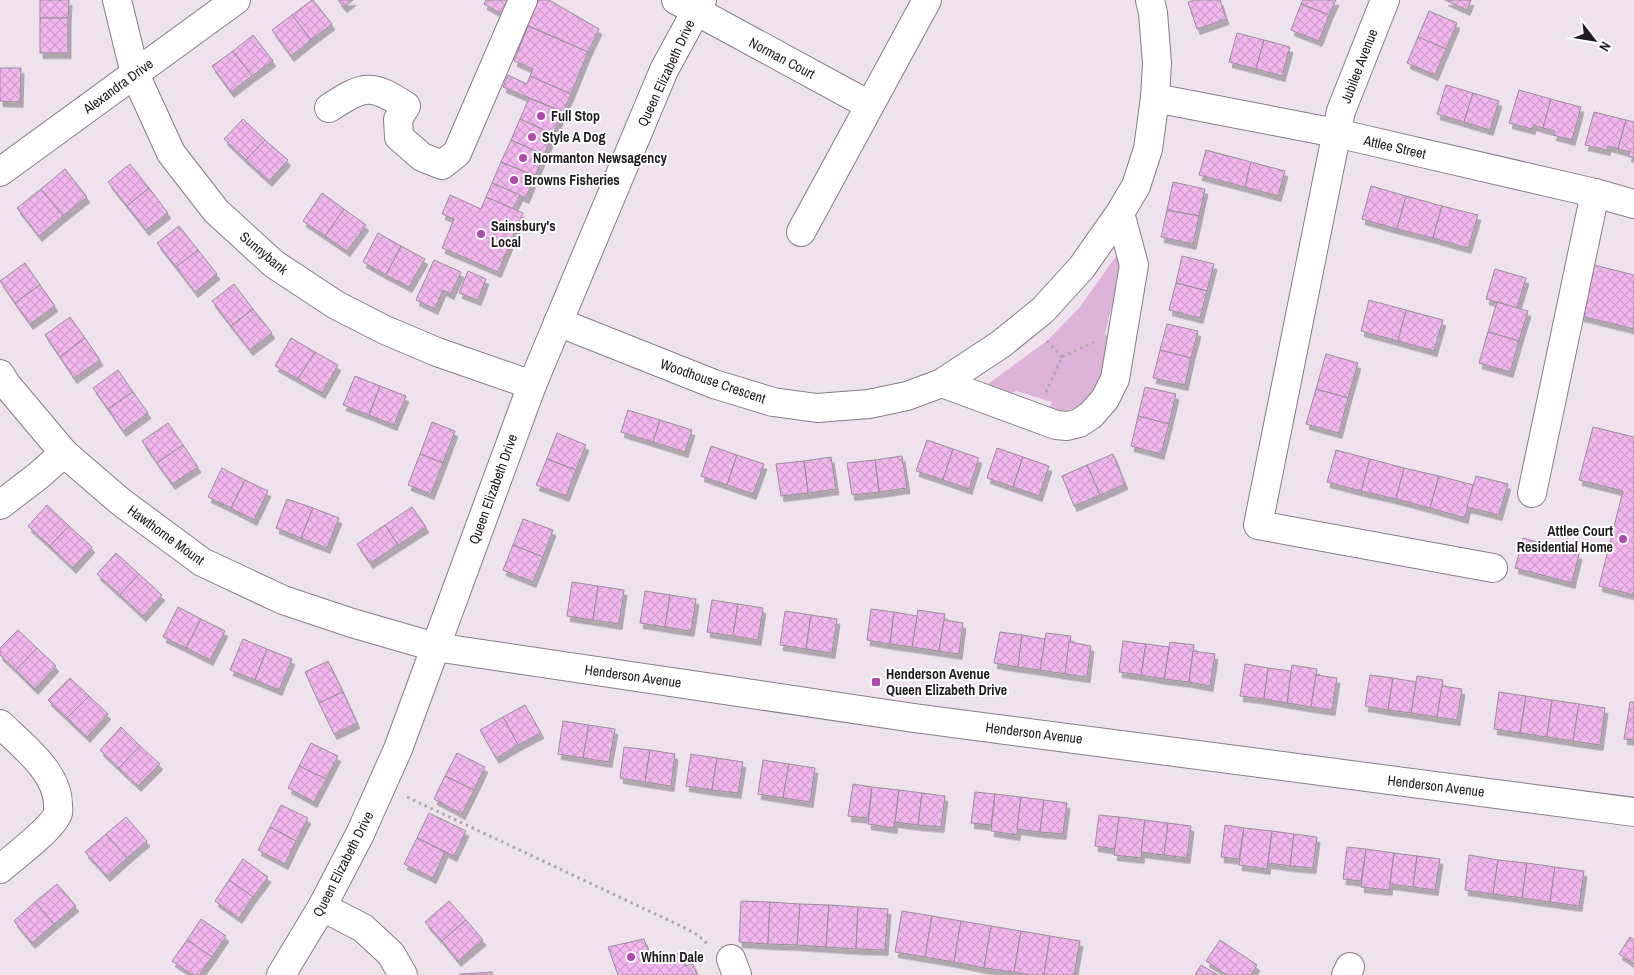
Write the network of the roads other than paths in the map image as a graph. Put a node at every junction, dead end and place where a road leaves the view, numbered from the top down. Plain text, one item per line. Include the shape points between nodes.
1 (117, 0) edge
2 (236, 0) edge
3 (523, 0) edge
4 (927, 0) edge
5 (1150, 0) edge
6 (1384, 0) edge
7 (691, 4) edge
8 (135, 74) junction
9 (1155, 98) junction
10 (869, 105) junction
11 (329, 108) dead end
12 (1336, 133) junction
13 (0, 172) edge
14 (1595, 193) junction
15 (1634, 204) edge
16 (1120, 213) junction
17 (801, 232) dead end
18 (558, 322) junction
19 (0, 374) edge
20 (942, 383) junction
21 (532, 384) junction
22 (64, 453) junction
23 (1532, 493) dead end
24 (0, 504) edge
25 (1493, 568) dead end
26 (435, 647) junction
27 (0, 724) edge
28 (1634, 812) edge
29 (0, 869) edge
30 (322, 907) junction
31 (281, 975) edge
32 (403, 975) edge

1 - 8 street, Sunnybank
2 - 8 street, Alexandra Drive
3 - 11 street via 457,153 442,165 422,157 399,137 398,119 406,106 386,93 369,89 351,94
4 - 10 street
5 - 9 street, Woodhouse Crescent via 1157,63
6 - 12 street, Jubilee Avenue via 1341,111
7 - 10 street, Norman Court
7 - 18 street, Queen Elizabeth Drive
8 - 13 street, Alexandra Drive
8 - 21 street, Sunnybank via 171,153 216,211 274,264 336,305 385,330 437,352
9 - 12 street, Attlee Street
9 - 16 street, Woodhouse Crescent via 1148,149 1136,186
10 - 17 street
12 - 14 street, Attlee Street
12 - 25 street, Jubilee Avenue via 1258,525
14 - 15 street, Attlee Street
14 - 23 street
16 - 20 street, Woodhouse Crescent via 1082,267 1044,310 1001,344
16 - 20 street via 1134,265 1115,379 1105,399 1090,415 1079,424 1056,425
18 - 20 street, Woodhouse Crescent via 714,384 773,402 816,408 869,404 907,396
18 - 21 street, Queen Elizabeth Drive
19 - 22 street, Hawthorne Mount
21 - 26 street, Queen Elizabeth Drive
22 - 24 street
22 - 26 street, Hawthorne Mount via 121,502 202,562 282,600
26 - 28 street, Henderson Avenue via 924,719
26 - 30 street, Queen Elizabeth Drive via 382,785
27 - 29 street via 34,757 51,779 58,796 58,813 45,831
30 - 31 street, Queen Elizabeth Drive
30 - 32 street via 363,928 391,954

